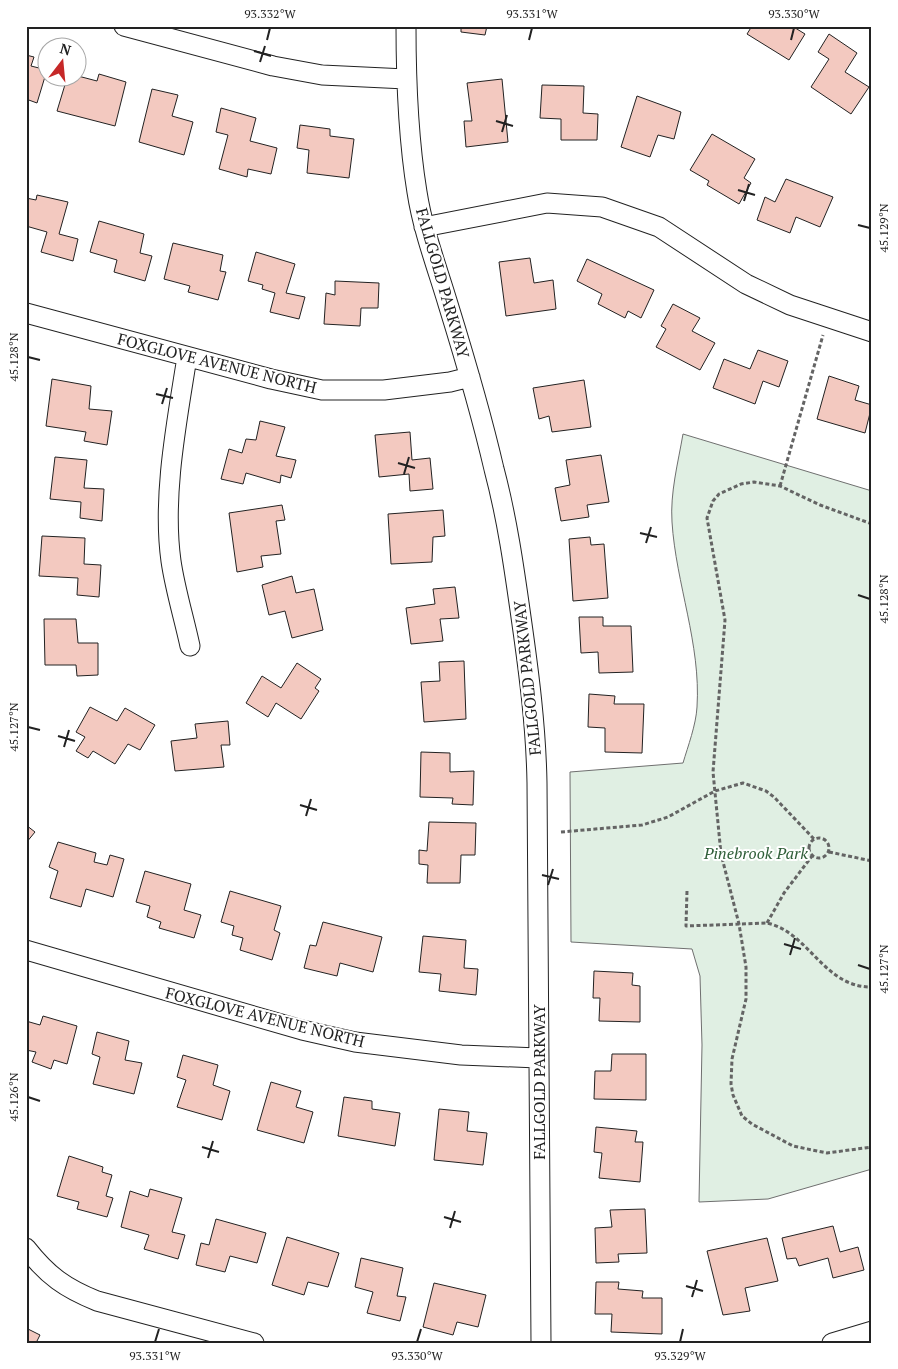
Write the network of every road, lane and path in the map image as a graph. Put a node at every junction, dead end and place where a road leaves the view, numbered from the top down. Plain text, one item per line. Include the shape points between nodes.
1 (124, 26) edge
2 (406, 26) edge
3 (406, 79) junction
4 (424, 227) junction
5 (26, 313) edge
6 (828, 318) junction
7 (872, 332) edge
8 (187, 357) junction
9 (470, 377) junction
10 (780, 486) junction
11 (872, 524) edge
12 (190, 646) dead end
13 (714, 791) junction
14 (561, 832) dead end
15 (814, 839) junction
16 (829, 852) junction
17 (812, 856) junction
18 (872, 861) edge
19 (687, 891) dead end
20 (767, 923) junction
21 (740, 924) junction
22 (26, 950) edge
23 (872, 987) edge
24 (538, 1058) junction
25 (872, 1147) edge
26 (26, 1248) edge
27 (872, 1331) edge
28 (254, 1343) edge
29 (541, 1343) edge
30 (832, 1343) edge

1 - 3 street via 273,66 322,75
2 - 3 street, FALLGOLD PARKWAY
3 - 4 street, FALLGOLD PARKWAY via 410,146
4 - 6 street via 547,203 602,207 658,228 746,284 790,305
4 - 9 street, FALLGOLD PARKWAY
5 - 8 street, FOXGLOVE AVENUE NORTH
6 - 7 street
6 - 10 path
8 - 9 street, FOXGLOVE AVENUE NORTH via 322,390 384,390
8 - 12 street via 174,454 169,534 171,561
9 - 24 street, FALLGOLD PARKWAY via 513,554 530,670 537,775
10 - 11 path
10 - 13 path via 754,482 729,488 712,501 707,518 725,620 714,738
13 - 14 path via 668,817 642,826
13 - 15 path via 743,783 766,791
13 - 21 path via 721,854
15 - 16 path via 827,840
15 - 17 path via 808,850
16 - 17 path via 819,858
16 - 18 path
17 - 20 path via 784,893
19 - 21 path via 686,926
20 - 21 path
20 - 23 path via 790,932 844,981
21 - 25 path via 746,966 746,999 732,1059 731,1079 733,1095 742,1116 780,1140 810,1150 827,1153
22 - 24 street, FOXGLOVE AVENUE NORTH via 302,1030 355,1042 452,1054
24 - 29 street, FALLGOLD PARKWAY
26 - 28 street via 53,1279 74,1292
27 - 30 street

